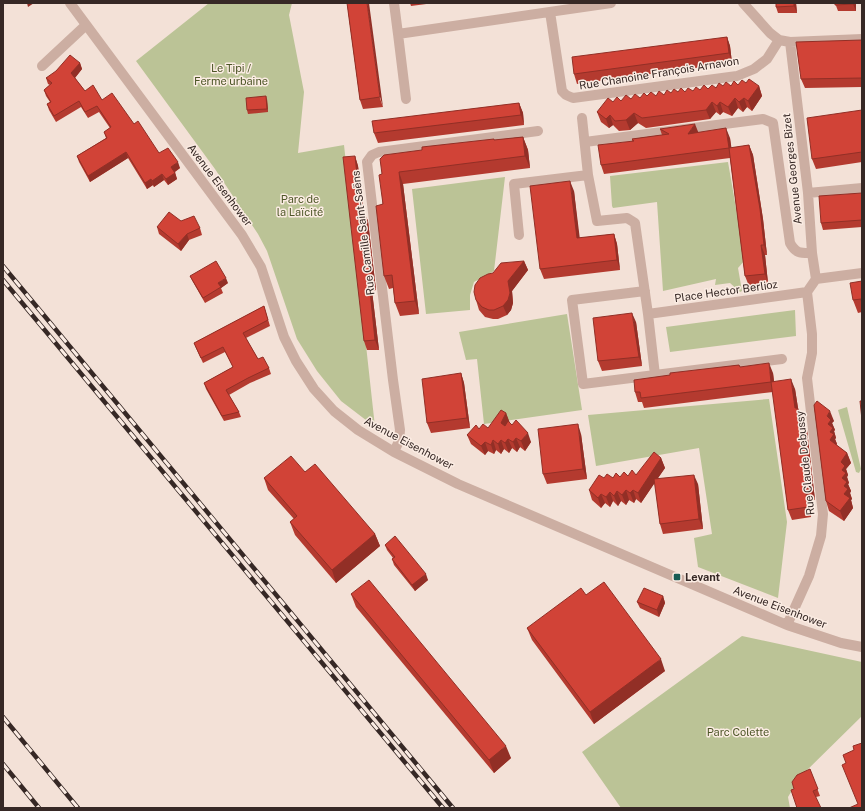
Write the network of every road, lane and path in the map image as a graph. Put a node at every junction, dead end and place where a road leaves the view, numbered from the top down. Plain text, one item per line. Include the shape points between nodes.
1 (70, 3) edge
2 (394, 3) edge
3 (611, 3) edge
4 (743, 3) edge
5 (550, 12) junction
6 (86, 25) junction
7 (398, 34) junction
8 (862, 39) edge
9 (779, 40) junction
10 (790, 42) junction
11 (42, 66) dead end
12 (406, 99) dead end
13 (582, 118) dead end
14 (538, 131) dead end
15 (584, 142) junction
16 (588, 175) junction
17 (862, 188) edge
18 (808, 193) junction
19 (519, 235) dead end
20 (812, 253) junction
21 (862, 273) edge
22 (816, 279) junction
23 (645, 291) junction
24 (807, 292) junction
25 (648, 314) junction
26 (782, 359) dead end
27 (655, 375) junction
28 (394, 452) junction
29 (787, 625) junction
30 (862, 647) edge

1 - 6 street, Avenue Eisenhower
2 - 7 street
3 - 5 street
4 - 9 street
5 - 7 street
5 - 9 street, Rue Chanoine François Arnavon via 562,91 566,96 573,98 737,76 754,69 767,59
6 - 11 street
6 - 28 street, Avenue Eisenhower via 251,250 261,267 284,337 314,389 334,411 358,430
7 - 12 street
8 - 10 street
9 - 10 street
10 - 18 street, Avenue Georges Bizet
13 - 15 street
14 - 28 street, Rue Camille Saint-Saëns via 379,152 372,155 367,162 400,430
15 - 16 street
15 - 20 street via 763,119 773,123 790,243 794,250
16 - 19 street via 514,184
16 - 23 street via 597,221 627,218 635,223
17 - 18 street
18 - 20 street, Avenue Georges Bizet
20 - 22 street, Avenue Georges Bizet
21 - 22 street
22 - 24 street
23 - 25 street
23 - 27 street via 572,300 583,384
24 - 25 street, Place Hector Berlioz
24 - 29 street, Rue Claude Debussy via 812,334 812,353 807,378 823,514 821,536 808,576
25 - 27 street
26 - 27 street
28 - 29 street, Avenue Eisenhower via 458,484
29 - 30 street, Avenue Eisenhower via 841,643

